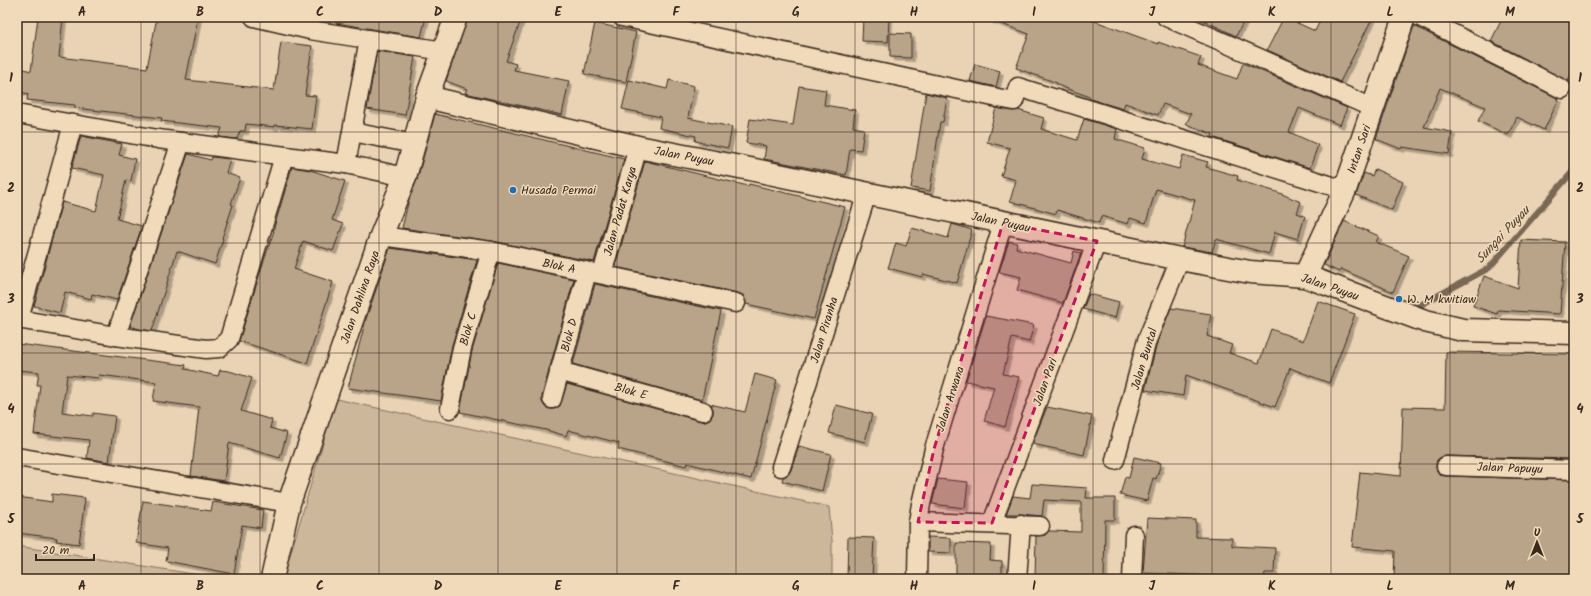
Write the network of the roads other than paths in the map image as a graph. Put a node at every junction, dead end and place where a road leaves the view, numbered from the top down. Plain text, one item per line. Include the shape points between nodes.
1 (254, 17) edge
2 (456, 17) edge
3 (622, 17) edge
4 (1166, 17) edge
5 (1404, 17) edge
6 (1420, 17) edge
7 (369, 39) junction
8 (444, 51) junction
9 (1562, 89) dead end
10 (427, 97) junction
11 (1373, 108) junction
12 (17, 114) edge
13 (73, 124) junction
14 (352, 132) junction
15 (181, 142) junction
16 (414, 144) junction
17 (638, 147) junction
18 (284, 156) junction
19 (346, 164) junction
20 (405, 177) junction
21 (1345, 190) junction
22 (867, 193) junction
23 (1003, 223) junction
24 (381, 236) junction
25 (1097, 241) junction
26 (491, 251) junction
27 (1180, 259) junction
28 (594, 273) junction
29 (1305, 276) junction
30 (736, 303) dead end
31 (18, 319) edge
32 (1574, 333) edge
33 (116, 336) junction
34 (559, 371) junction
35 (552, 399) dead end
36 (450, 408) dead end
37 (703, 411) dead end
38 (17, 457) edge
39 (1115, 460) dead end
40 (1446, 466) dead end
41 (781, 467) dead end
42 (1574, 470) edge
43 (289, 503) junction
44 (918, 522) junction
45 (992, 524) junction
46 (1021, 524) junction
47 (1040, 526) dead end
48 (1134, 535) dead end
49 (272, 579) edge
50 (917, 579) edge
51 (1017, 579) edge
52 (1132, 579) edge

1 - 7 street via 310,30
2 - 8 street, Jalan Dahlina Raya
3 - 21 street via 1014,101 1018,87
4 - 11 street
5 - 11 street, Intan Sari
6 - 9 street
7 - 8 street
7 - 14 street
8 - 10 street, Jalan Dahlina Raya
10 - 16 street, Jalan Dahlina Raya
10 - 17 street, Jalan Puyau
11 - 21 street, Intan Sari
12 - 13 street
13 - 15 street
13 - 31 street
14 - 16 street
14 - 19 street
15 - 18 street
15 - 33 street
16 - 20 street, Jalan Dahlina Raya
17 - 22 street, Jalan Puyau
17 - 28 street, Jalan Padat Karya
18 - 19 street
18 - 33 street via 229,339 219,348 206,349
19 - 20 street
20 - 24 street, Jalan Dahlina Raya
21 - 29 street, Intan Sari
22 - 23 street, Jalan Puyau
22 - 41 street, Jalan Piranha
23 - 25 street, Jalan Puyau
23 - 44 street, Jalan Arwana via 934,449
24 - 26 street, Blok A
24 - 43 street, Jalan Dahlina Raya
25 - 27 street, Jalan Puyau
25 - 45 street, Jalan Pari
26 - 28 street, Blok A
26 - 36 street, Blok C via 462,348
27 - 29 street, Jalan Puyau via 1250,272
27 - 39 street, Jalan Buntal via 1147,340
28 - 30 street, Blok A
28 - 34 street, Blok D
29 - 32 street, Jalan Puyau via 1425,321 1463,330
31 - 33 street
34 - 35 street, Blok D
34 - 37 street, Blok E
38 - 43 street
40 - 42 street, Jalan Papuyu
43 - 49 street, Jalan Dahlina Raya
44 - 45 street
44 - 50 street, Jalan Arwana
45 - 46 street
46 - 47 street
46 - 51 street
48 - 52 street

